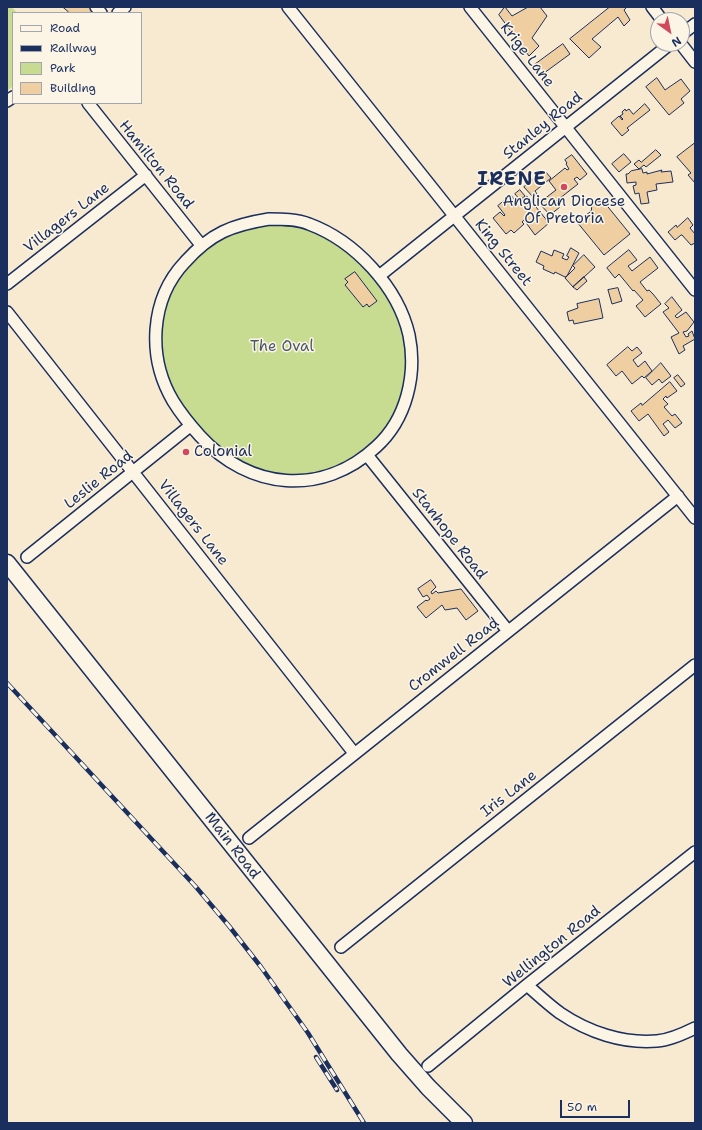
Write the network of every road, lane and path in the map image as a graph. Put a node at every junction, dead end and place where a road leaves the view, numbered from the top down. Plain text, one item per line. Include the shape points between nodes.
1 (288, 7) edge
2 (470, 7) edge
3 (660, 52) edge
4 (687, 52) edge
5 (695, 62) edge
6 (89, 104) edge
7 (565, 127) junction
8 (146, 175) junction
9 (454, 215) junction
10 (201, 245) junction
11 (379, 276) junction
12 (7, 284) edge
13 (695, 290) edge
14 (7, 312) edge
15 (190, 426) junction
16 (367, 455) junction
17 (133, 471) junction
18 (678, 496) junction
19 (695, 518) edge
20 (27, 557) dead end
21 (7, 562) edge
22 (508, 631) junction
23 (695, 665) edge
24 (354, 753) junction
25 (249, 838) dead end
26 (695, 852) edge
27 (341, 946) dead end
28 (527, 985) junction
29 (695, 1028) edge
30 (428, 1066) dead end
31 (464, 1123) edge

1 - 9 street, King Street
2 - 7 street, Krige Lane
3 - 7 street, Stanley Road
4 - 5 street
6 - 8 street, Hamilton Road
7 - 9 street, Stanley Road
7 - 13 street, Krige Lane
8 - 10 street, Hamilton Road
8 - 12 street, Villagers Lane
9 - 11 street, Stanley Road
9 - 18 street, King Street
10 - 11 street via 224,230 249,222 276,219 305,223 344,242
10 - 15 street via 172,278 160,300 156,324 156,347 162,378 173,401
11 - 16 street via 395,299 406,324 412,351 412,372 398,416 383,440
14 - 17 street, Villagers Lane
15 - 16 street via 213,450 233,464 251,473 277,480 294,481 330,475
15 - 17 street, Leslie Road
16 - 22 street, Stanhope Road
17 - 20 street, Leslie Road
17 - 24 street, Villagers Lane
18 - 19 street, King Street
18 - 22 street, Cromwell Road
21 - 31 main road, Main Road via 395,1049
22 - 24 street, Cromwell Road
23 - 27 street, Iris Lane
24 - 25 street, Cromwell Road
26 - 28 street, Wellington Road
28 - 29 street via 553,1008 569,1018 612,1037 658,1041
28 - 30 street, Wellington Road

